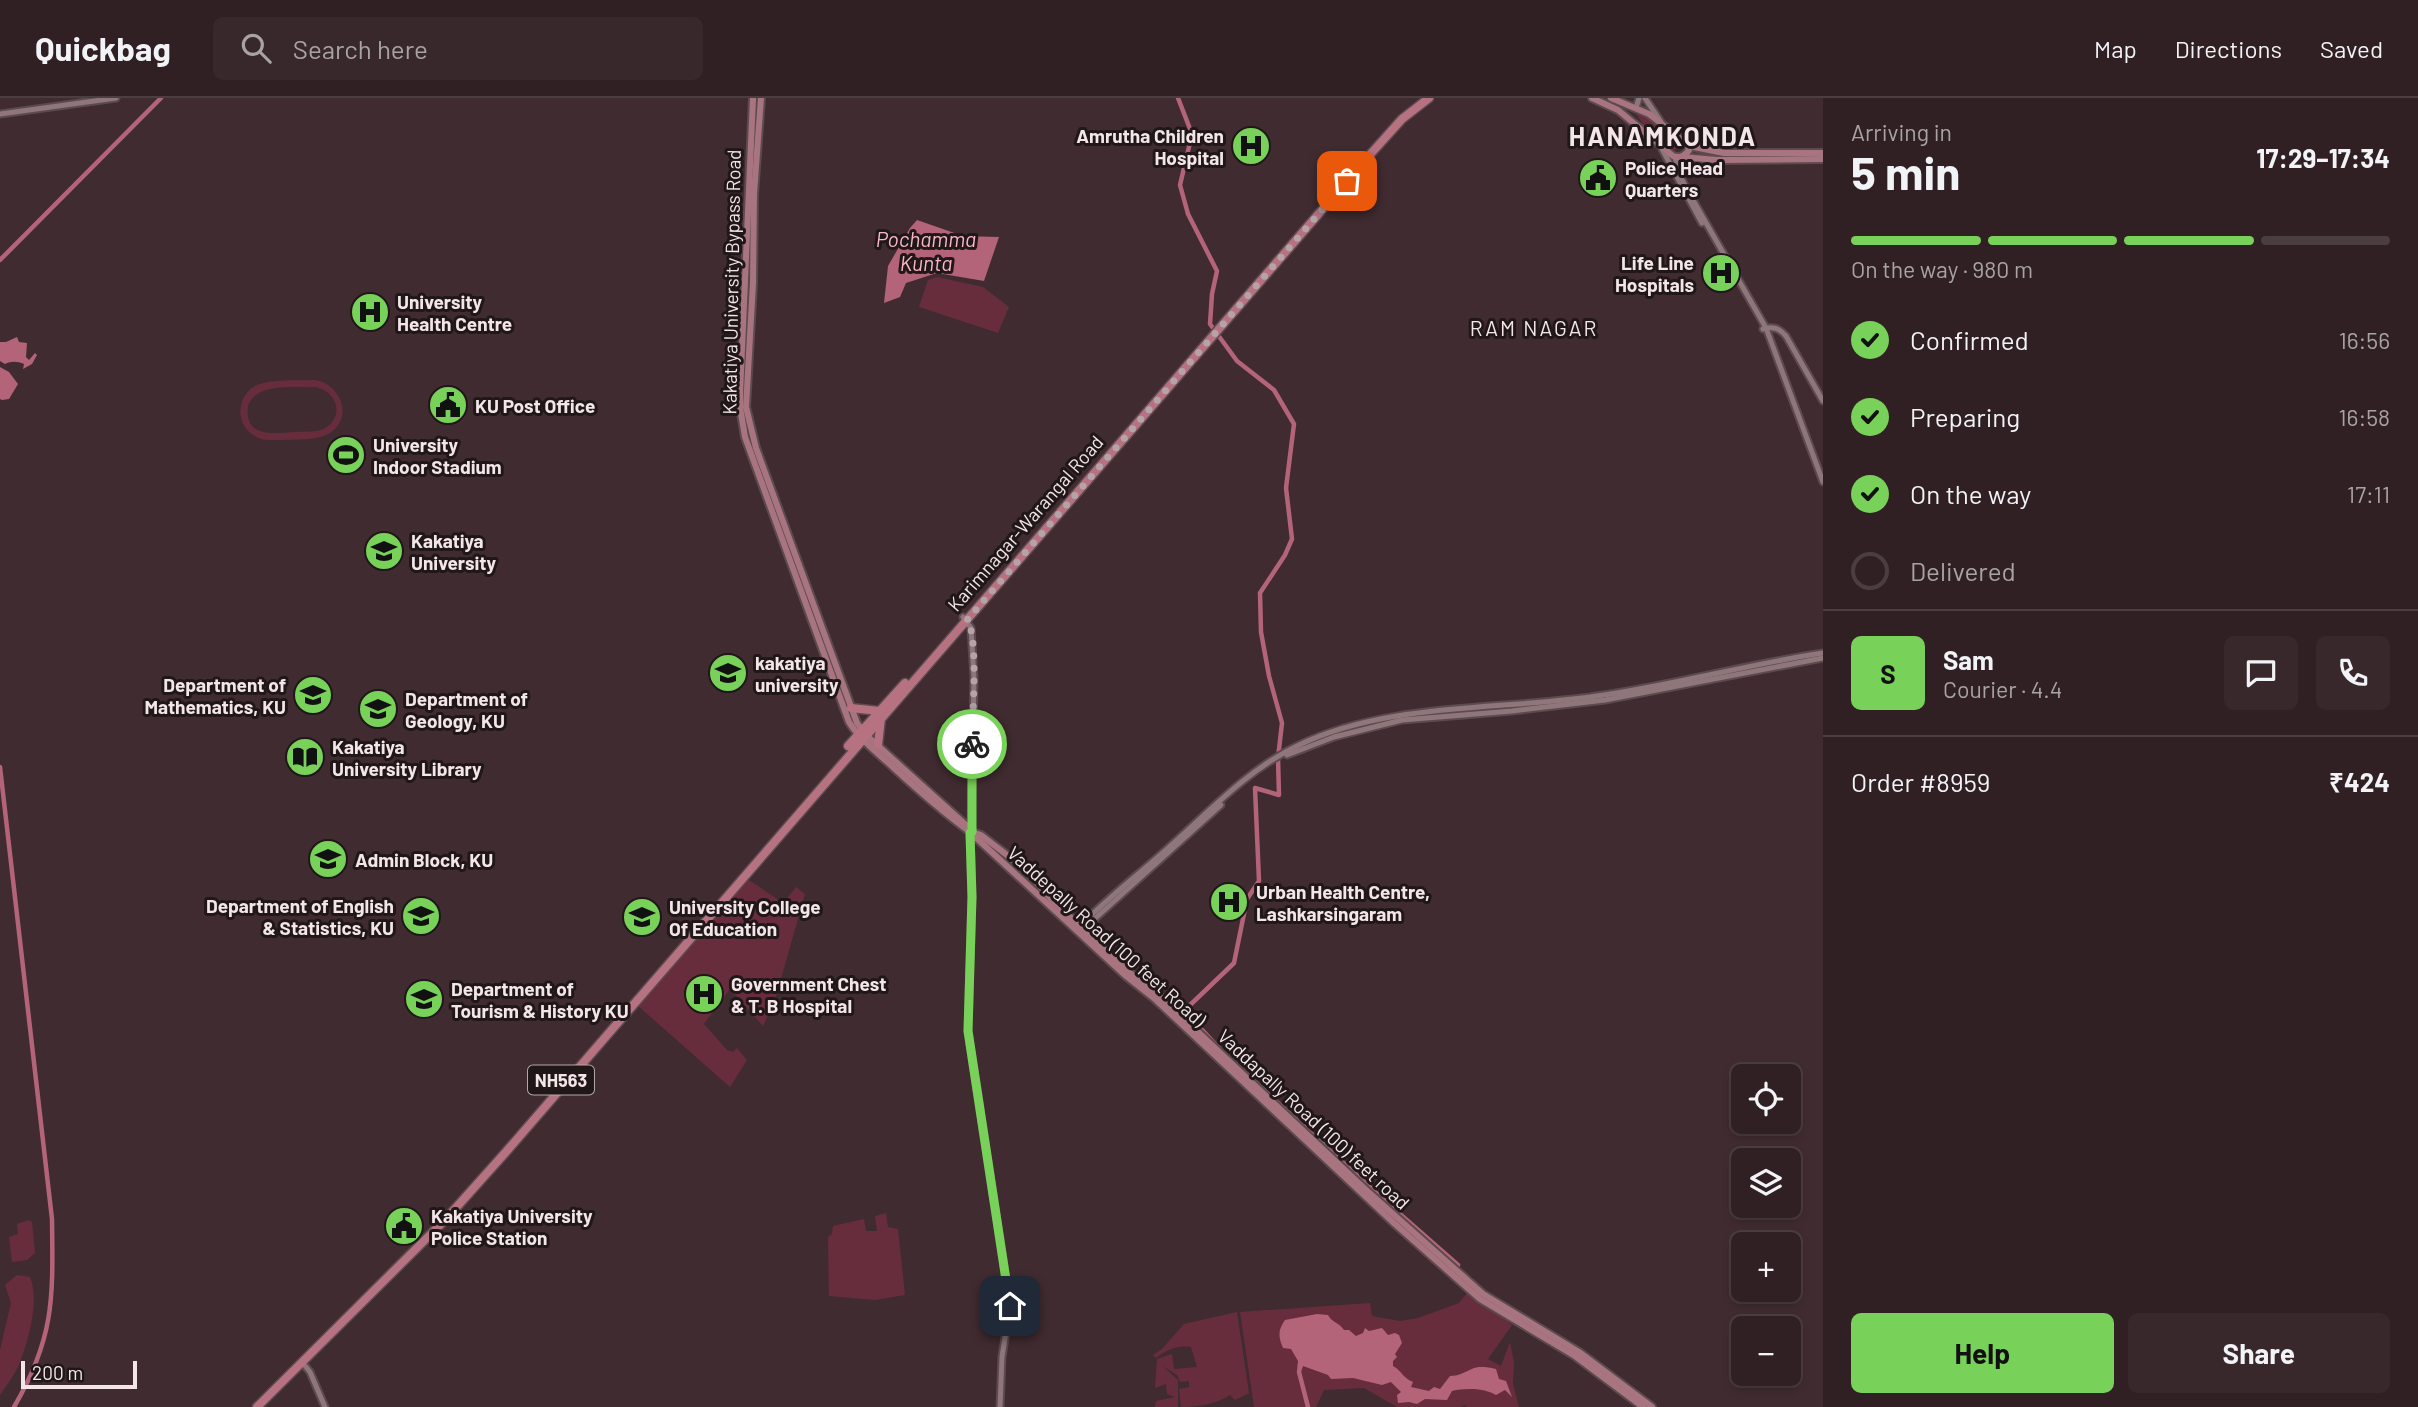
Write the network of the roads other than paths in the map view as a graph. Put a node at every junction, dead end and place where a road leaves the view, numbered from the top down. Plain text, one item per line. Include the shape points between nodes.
1 (116, 98) edge
2 (753, 98) edge
3 (761, 98) edge
4 (1420, 98) edge
5 (1429, 98) edge
6 (1592, 98) edge
7 (1611, 98) edge
8 (1639, 98) edge
9 (1645, 98) edge
10 (1636, 108) junction
11 (0, 114) edge
12 (1634, 123) junction
13 (1661, 123) junction
14 (1687, 143) junction
15 (1662, 148) junction
16 (1823, 153) edge
17 (1679, 157) junction
18 (1823, 159) edge
19 (1229, 315) junction
20 (1765, 329) junction
21 (1823, 401) edge
22 (1820, 466) edge
23 (1823, 482) edge
24 (965, 619) junction
25 (1823, 655) edge
26 (851, 708) junction
27 (880, 714) junction
28 (861, 736) junction
29 (878, 745) junction
30 (971, 832) junction
31 (1080, 929) junction
32 (1173, 1013) joint
33 (1182, 1021) junction
34 (302, 1362) junction
35 (250, 1407) edge
36 (257, 1407) edge
37 (325, 1407) edge
38 (1000, 1407) edge
39 (1643, 1407) edge
40 (1652, 1407) edge

1 - 11 street
2 - 28 main road, Kakatiya University Bypass Road via 741,415 847,717
3 - 26 main road, Kakatiya University Bypass Road via 747,417
4 - 19 highway, NH563 via 1390,125
5 - 19 highway, NH563 via 1394,128
6 - 12 main road
7 - 10 main road
8 - 10 street
9 - 13 street
10 - 12 main road
10 - 13 main road
12 - 15 main road
13 - 14 main road
14 - 16 main road via 1724,153
14 - 17 main road via 1689,150
15 - 17 main road
15 - 20 street
17 - 18 main road
17 - 20 street via 1680,176
19 - 24 highway, Karimnagar-Warangal Road / NH563
20 - 21 street via 1779,329 1786,336
20 - 22 street
22 - 23 street
24 - 27 highway, Karimnagar-Warangal Road / NH563
24 - 30 street via 971,628 974,678
25 - 31 street via 1604,695 1402,715 1332,732 1298,746 1246,779
26 - 27 highway
26 - 28 main road, Kakatiya University Bypass Road
27 - 28 highway, Karimnagar-Warangal Road / NH563
27 - 29 highway
28 - 29 main road
28 - 30 main road
28 - 34 highway, NH563 via 496,1163
28 - 35 highway, NH563 via 450,1208
29 - 30 main road
30 - 31 main road via 1025,869
30 - 38 street via 968,1031 1010,1306
31 - 32 main road, Vaddepally Road (100 feet Road) via 1126,976
32 - 33 main road, Vaddapally Road (100) feet road
33 - 39 main road, Vaddepally Road (100 feet Road) via 1480,1299 1575,1356
33 - 40 main road, Vaddapally Road (100) feet road via 1483,1294 1579,1352
34 - 36 highway, NH563
34 - 37 street

